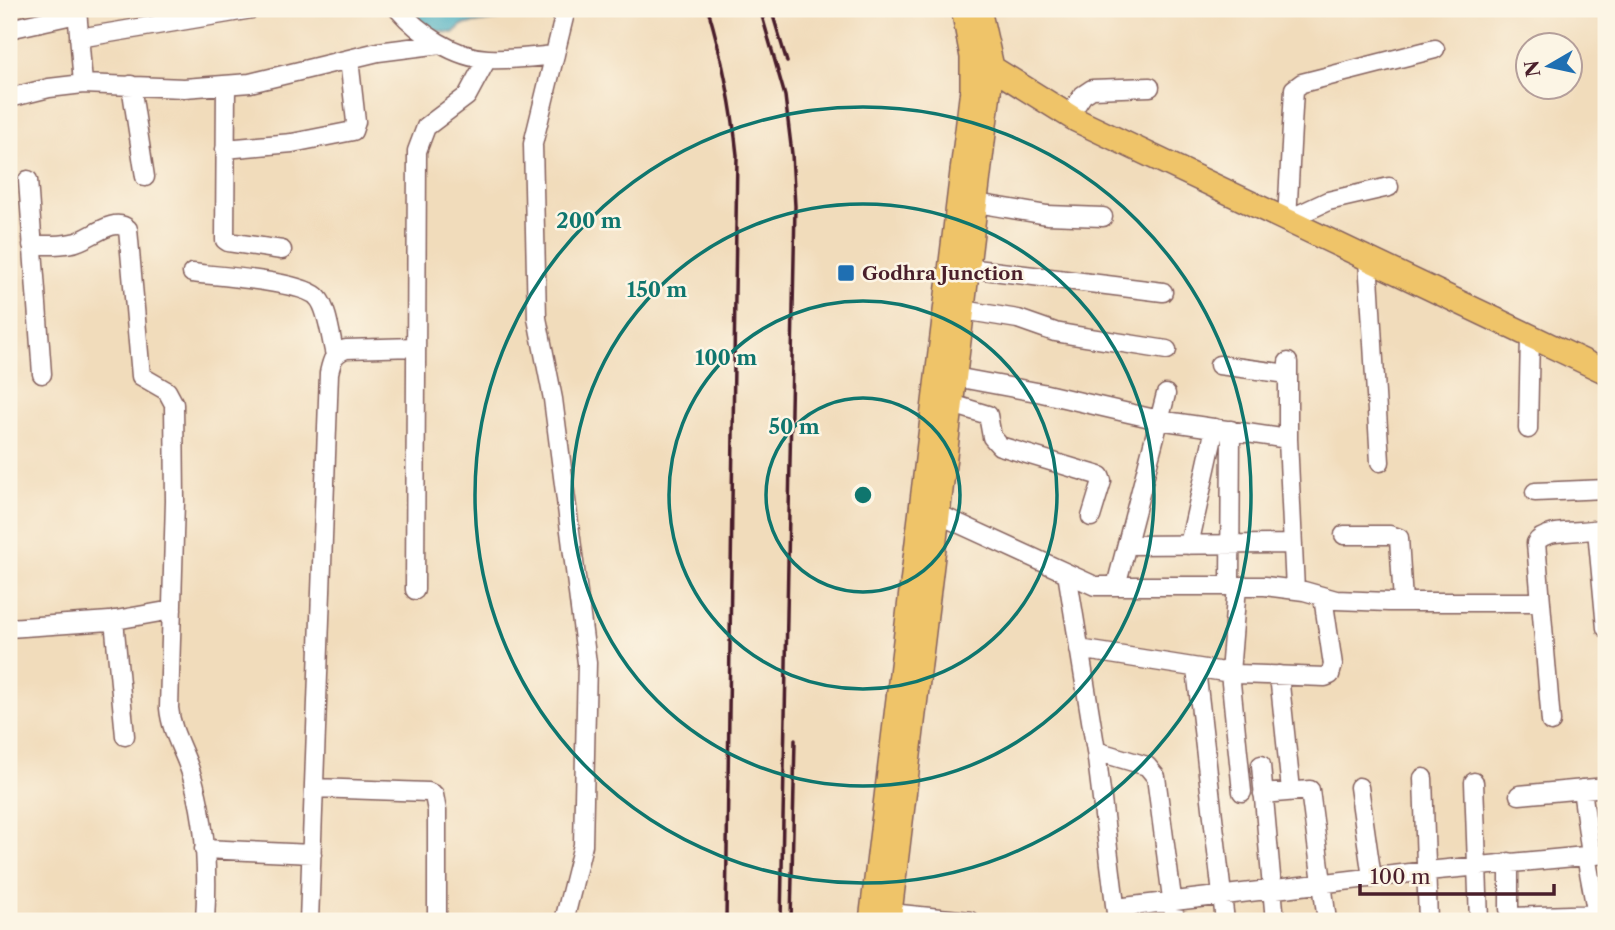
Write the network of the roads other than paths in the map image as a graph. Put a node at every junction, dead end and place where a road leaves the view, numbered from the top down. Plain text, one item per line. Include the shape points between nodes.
1 (252, 9) edge
2 (398, 9) edge
3 (566, 9) edge
4 (963, 9) edge
5 (979, 9) edge
6 (77, 11) edge
7 (9, 29) edge
8 (79, 38) junction
9 (441, 44) junction
10 (1435, 49) dead end
11 (555, 55) junction
12 (349, 59) junction
13 (487, 59) junction
14 (982, 62) junction
15 (83, 84) junction
16 (131, 85) junction
17 (226, 85) junction
18 (1150, 87) dead end
19 (981, 91) junction
20 (1037, 96) junction
21 (9, 98) edge
22 (1069, 116) junction
23 (225, 149) junction
24 (145, 177) dead end
25 (27, 180) dead end
26 (1389, 187) dead end
27 (976, 203) junction
28 (1103, 217) dead end
29 (1287, 220) junction
30 (32, 246) junction
31 (282, 250) dead end
32 (1368, 259) junction
33 (968, 268) junction
34 (192, 273) dead end
35 (1163, 292) dead end
36 (963, 310) junction
37 (1530, 336) junction
38 (416, 347) junction
39 (1167, 349) dead end
40 (335, 355) junction
41 (1219, 365) dead end
42 (1606, 372) edge
43 (42, 374) dead end
44 (955, 377) junction
45 (1166, 394) dead end
46 (952, 404) junction
47 (1159, 420) junction
48 (1223, 429) junction
49 (1528, 429) dead end
50 (1288, 439) junction
51 (1380, 462) dead end
52 (1606, 489) edge
53 (1535, 492) dead end
54 (930, 513) junction
55 (1091, 517) dead end
56 (1344, 536) dead end
57 (1602, 539) edge
58 (1293, 544) junction
59 (1127, 545) junction
60 (1189, 545) junction
61 (1230, 546) junction
62 (1067, 573) junction
63 (1116, 586) junction
64 (1233, 586) junction
65 (415, 590) dead end
66 (1295, 590) junction
67 (1323, 597) junction
68 (1403, 602) junction
69 (1541, 602) junction
70 (172, 610) junction
71 (114, 620) junction
72 (9, 628) edge
73 (1606, 628) edge
74 (1079, 649) junction
75 (1196, 669) junction
76 (1230, 673) junction
77 (1279, 675) junction
78 (1551, 722) dead end
79 (125, 736) dead end
80 (1096, 751) junction
81 (1261, 765) dead end
82 (1423, 778) dead end
83 (1474, 782) dead end
84 (1359, 787) dead end
85 (1606, 787) edge
86 (315, 788) junction
87 (1582, 789) junction
88 (1291, 790) junction
89 (1242, 792) dead end
90 (1263, 793) junction
91 (1519, 795) dead end
92 (204, 849) junction
93 (312, 854) junction
94 (1594, 855) edge
95 (1509, 862) junction
96 (1477, 866) junction
97 (1427, 871) junction
98 (1372, 878) junction
99 (1323, 884) junction
100 (1271, 890) junction
101 (1222, 895) junction
102 (1173, 901) junction
103 (1116, 915) edge
104 (881, 917) edge
105 (1602, 917) edge
106 (205, 921) edge
107 (309, 921) edge
108 (437, 921) edge
109 (564, 921) edge
110 (970, 921) edge
111 (1175, 921) edge
112 (1225, 921) edge
113 (1275, 921) edge
114 (1327, 921) edge
115 (1428, 921) edge
116 (1479, 921) edge

1 - 8 street
2 - 9 street
3 - 11 street
4 - 14 main road
5 - 14 main road
6 - 7 street
6 - 8 street
8 - 15 street
9 - 12 street
9 - 13 street
10 - 29 street via 1297,85 1292,94
11 - 13 street
11 - 109 street via 533,144 537,318 587,663 583,845
12 - 17 street
12 - 23 street via 353,131
13 - 38 street via 467,96 426,127 417,151
14 - 19 main road
14 - 20 main road
15 - 16 street
15 - 21 street
16 - 17 street
16 - 24 street
17 - 23 street
18 - 22 street via 1092,89
19 - 20 main road
19 - 27 main road
19 - 54 main road
20 - 22 main road
22 - 29 main road
23 - 31 street via 225,240
25 - 30 street
26 - 29 street via 1328,201
27 - 28 street via 1047,215
27 - 33 main road
29 - 32 main road
30 - 43 street
30 - 70 street via 71,244 114,225 128,229 141,376 167,391 174,404
32 - 37 main road
32 - 51 street
33 - 35 street
33 - 36 main road
34 - 40 street via 308,290 324,311
36 - 39 street via 1026,320 1063,334
36 - 44 main road
37 - 42 main road
37 - 49 street
38 - 40 street via 346,349
38 - 65 street
40 - 86 street via 329,373
41 - 50 street via 1288,368
44 - 46 main road
44 - 47 street
45 - 47 street
46 - 54 main road
46 - 55 street via 988,415 992,437 1000,446 1100,476
47 - 48 street
47 - 59 street
48 - 50 street
48 - 60 street
48 - 61 street
50 - 58 street
52 - 53 street
54 - 62 street
54 - 104 main road
56 - 68 street via 1399,538
57 - 69 street via 1547,535 1538,539
57 - 73 street
58 - 61 street
58 - 66 street
59 - 60 street
59 - 63 street
60 - 61 street
61 - 64 street
62 - 63 street via 1095,586
62 - 74 street
63 - 64 street
64 - 66 street
64 - 76 street
66 - 67 street
67 - 68 street
67 - 77 street via 1333,670 1325,677
68 - 69 street
69 - 78 street
70 - 71 street
70 - 92 street via 170,722 191,770
71 - 72 street
71 - 79 street
74 - 75 street
74 - 80 street
75 - 76 street
75 - 101 street
76 - 77 street
76 - 89 street
77 - 88 street
80 - 102 street via 1147,765 1156,777
80 - 103 street
81 - 90 street
82 - 97 street
83 - 96 street
84 - 98 street
85 - 87 street
86 - 93 street
86 - 108 street via 434,795
87 - 91 street
87 - 94 street
88 - 90 street
88 - 99 street via 1310,790
90 - 100 street
92 - 93 street
92 - 106 street
93 - 107 street
94 - 95 street
94 - 105 street
95 - 96 street
95 - 105 street via 1512,917
96 - 97 street
96 - 116 street
97 - 98 street
97 - 115 street
98 - 99 street
99 - 100 street
99 - 114 street
100 - 101 street
100 - 113 street
101 - 102 street
101 - 112 street
102 - 103 street
102 - 111 street
104 - 110 street

